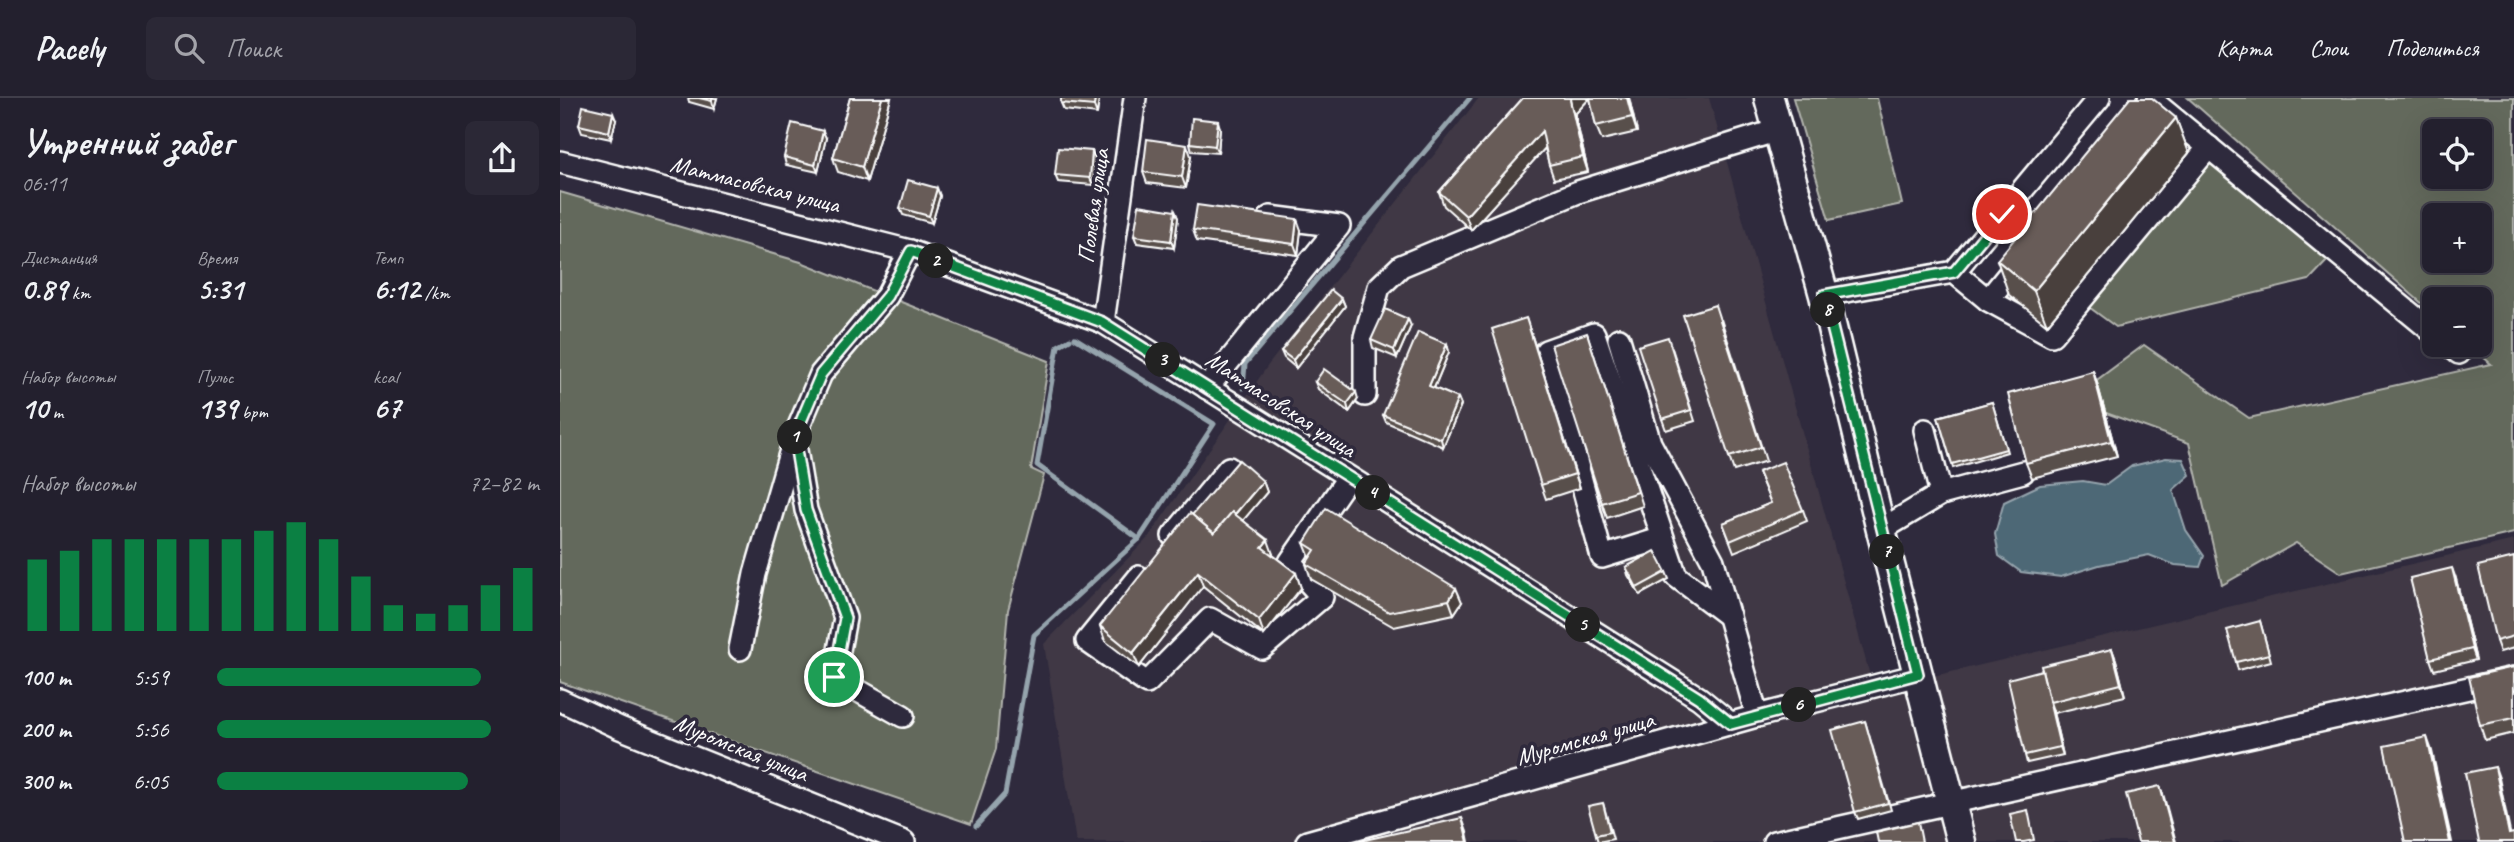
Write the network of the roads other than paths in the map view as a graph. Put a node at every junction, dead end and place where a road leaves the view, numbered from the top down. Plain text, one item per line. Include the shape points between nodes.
1 (1135, 98) edge
2 (1769, 98) edge
3 (2099, 98) edge
4 (2149, 104) edge
5 (1778, 130) junction
6 (2209, 147) junction
7 (560, 162) edge
8 (1247, 214) edge
9 (2031, 247) edge
10 (911, 251) junction
11 (1954, 272) junction
12 (1824, 295) junction
13 (1988, 300) junction
14 (1102, 322) junction
15 (2422, 323) edge
16 (1619, 340) dead end
17 (1207, 388) junction
18 (1365, 394) dead end
19 (1925, 430) dead end
20 (794, 438) junction
21 (1229, 468) edge
22 (2023, 472) edge
23 (1348, 478) junction
24 (1941, 494) junction
25 (1881, 530) junction
26 (1663, 538) junction
27 (1729, 616) junction
28 (740, 649) dead end
29 (1918, 674) junction
30 (2514, 678) edge
31 (560, 700) edge
32 (903, 716) dead end
33 (1757, 716) junction
34 (1731, 724) junction
35 (1951, 803) junction
36 (904, 842) edge
37 (1307, 842) edge
38 (1774, 842) edge
39 (1961, 842) edge

1 - 14 street, Полевая улица
2 - 5 main road
3 - 11 street
4 - 6 street
5 - 12 main road
5 - 18 street via 1578,192 1401,266 1380,287 1365,337
6 - 13 street via 2052,335
6 - 15 street
7 - 10 street, Матмасовская улица
8 - 17 street via 1339,226
9 - 13 street
10 - 14 street, Матмасовская улица
10 - 20 street via 887,296 821,374
11 - 12 street
11 - 13 street
12 - 25 main road
14 - 17 street, Матмасовская улица
16 - 27 street via 1650,443 1713,561
17 - 23 street, Матмасовская улица
19 - 24 street
20 - 28 street via 755,574
20 - 32 street via 806,510 845,618 834,677
21 - 23 street via 1087,641 1147,684 1210,619 1262,648 1322,597 1290,562
22 - 24 street
23 - 34 street, Матмасовская улица via 1699,698
24 - 25 street
25 - 29 main road
26 - 26 street via 1594,334 1546,351 1602,557
26 - 27 street via 1676,576
27 - 33 street
29 - 33 street, Муромская улица
29 - 35 main road
30 - 35 street
31 - 36 street, Муромская улица
33 - 34 street, Муромская улица
34 - 37 street, Муромская улица
35 - 38 street
35 - 39 main road

